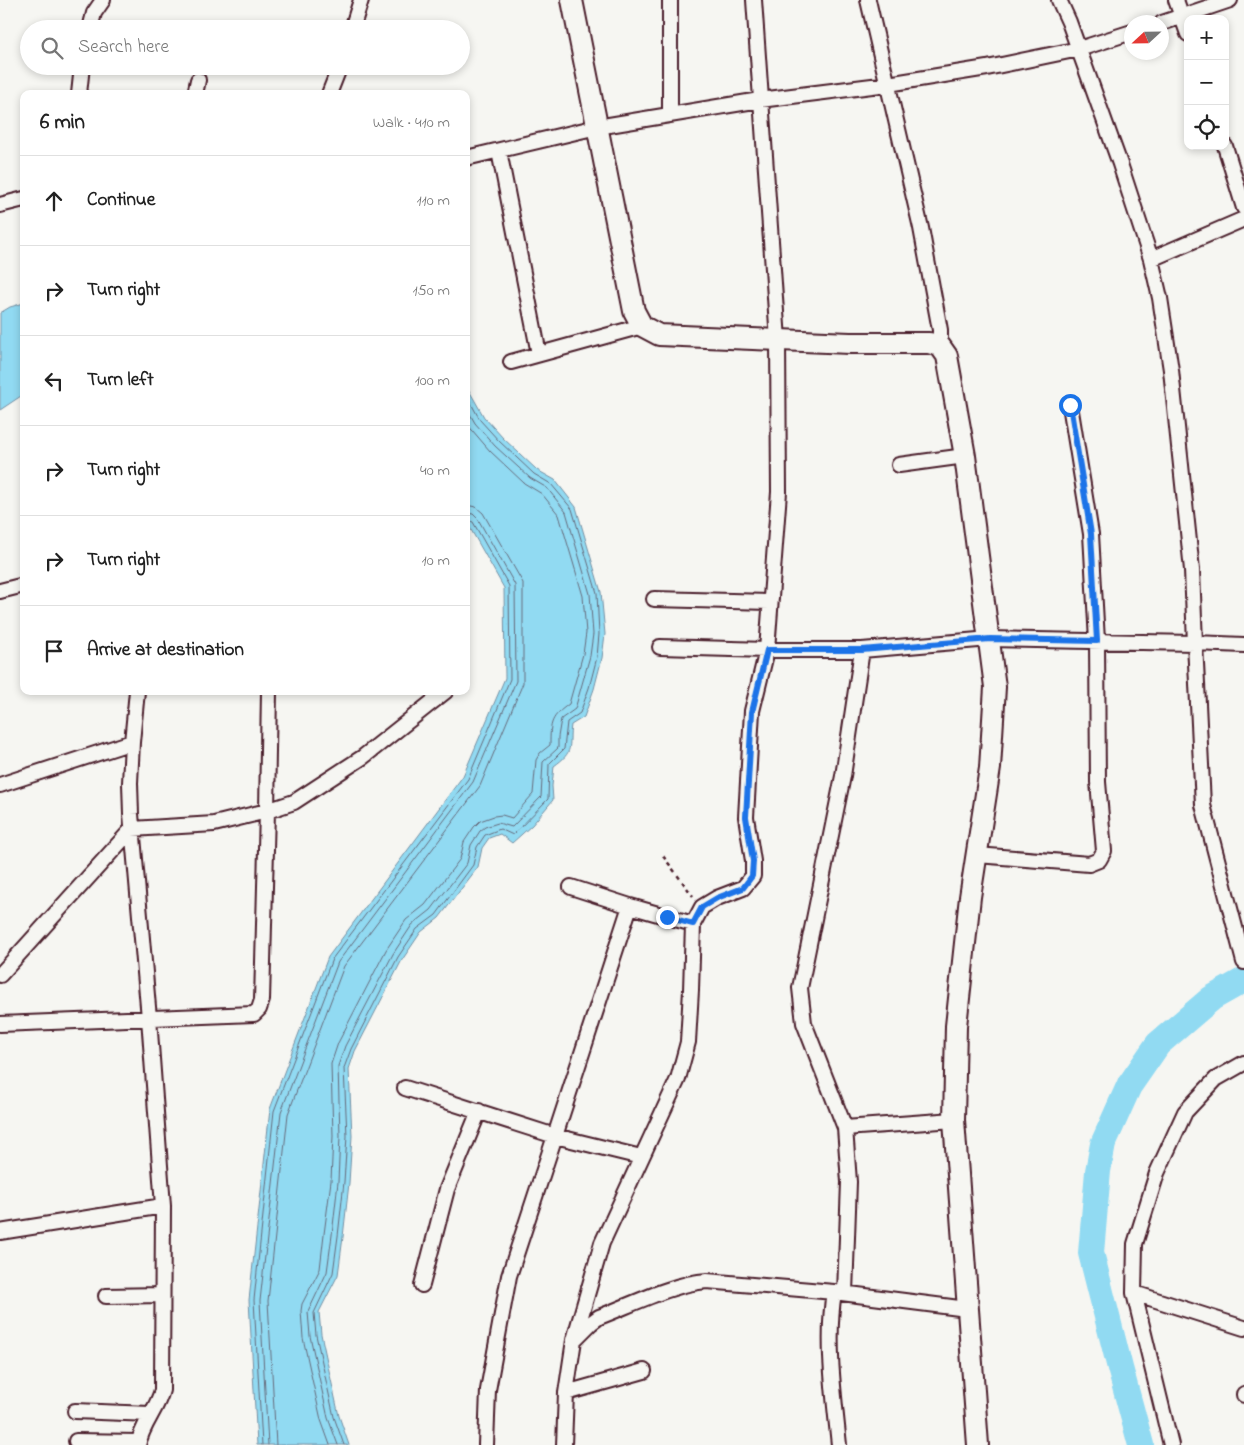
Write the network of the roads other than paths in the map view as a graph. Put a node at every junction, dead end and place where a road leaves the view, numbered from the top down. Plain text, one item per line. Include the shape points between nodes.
1 (103, 0) edge
2 (361, 0) edge
3 (572, 0) edge
4 (670, 0) edge
5 (754, 0) edge
6 (868, 0) edge
7 (1059, 0) edge
8 (1176, 0) edge
9 (1230, 0) edge
10 (1181, 17) junction
11 (92, 20) edge
12 (355, 20) edge
13 (1169, 21) edge
14 (1184, 24) edge
15 (1124, 35) edge
16 (1079, 49) junction
17 (81, 75) edge
18 (336, 75) edge
19 (888, 84) junction
20 (79, 90) edge
21 (331, 90) edge
22 (760, 100) junction
23 (670, 114) junction
24 (597, 127) junction
25 (1226, 150) edge
26 (499, 151) junction
27 (470, 157) edge
28 (20, 200) edge
29 (0, 205) edge
30 (1244, 208) edge
31 (1244, 219) edge
32 (1151, 259) junction
33 (642, 326) junction
34 (778, 340) junction
35 (940, 346) junction
36 (539, 354) junction
37 (511, 362) dead end
38 (1070, 405) dead end
39 (965, 456) junction
40 (899, 465) dead end
41 (20, 586) edge
42 (0, 591) edge
43 (654, 599) dead end
44 (770, 602) junction
45 (990, 639) junction
46 (1097, 641) junction
47 (1195, 643) junction
48 (1244, 645) edge
49 (660, 647) dead end
50 (767, 650) junction
51 (862, 650) junction
52 (137, 695) edge
53 (269, 695) edge
54 (441, 695) edge
55 (132, 742) junction
56 (0, 785) edge
57 (267, 811) junction
58 (132, 829) junction
59 (977, 855) junction
60 (571, 887) dead end
61 (630, 906) junction
62 (693, 924) junction
63 (1244, 962) edge
64 (0, 975) edge
65 (149, 1018) junction
66 (0, 1024) edge
67 (1244, 1063) edge
68 (405, 1088) dead end
69 (478, 1111) junction
70 (954, 1120) junction
71 (845, 1128) junction
72 (555, 1136) junction
73 (641, 1157) junction
74 (163, 1206) junction
75 (0, 1232) edge
76 (422, 1285) dead end
77 (839, 1292) junction
78 (1134, 1293) junction
79 (162, 1295) junction
80 (106, 1296) dead end
81 (967, 1309) junction
82 (1244, 1328) edge
83 (574, 1340) junction
84 (644, 1371) dead end
85 (566, 1393) junction
86 (75, 1411) dead end
87 (150, 1414) junction
88 (76, 1441) dead end
89 (138, 1443) edge
90 (486, 1445) edge
91 (564, 1445) edge
92 (838, 1445) edge
93 (978, 1445) edge
94 (1171, 1445) edge

1 - 11 street
2 - 12 street
3 - 24 street
4 - 23 street
5 - 22 street
6 - 19 street
7 - 16 street
8 - 10 street
9 - 10 street
10 - 13 street
10 - 14 street
15 - 16 street
16 - 19 street
16 - 32 street
17 - 20 street
18 - 21 street
19 - 22 street
19 - 35 street via 921,228 940,330
22 - 23 street
22 - 34 street
23 - 24 street
24 - 26 street
24 - 33 street via 634,311
25 - 30 street
26 - 27 street
26 - 36 street
28 - 29 street
31 - 32 street
32 - 47 street via 1172,380 1192,570
33 - 34 street via 659,335
33 - 36 street
34 - 35 street via 929,343
34 - 44 street via 778,492
35 - 39 street via 948,356
36 - 37 street
38 - 46 street via 1091,534
39 - 40 street
39 - 45 street
41 - 42 street
43 - 44 street
44 - 50 street
45 - 46 street
45 - 51 street
45 - 59 street via 995,687 990,768
46 - 47 street
46 - 59 street via 1098,782 1104,851 1099,860 1089,864
47 - 48 street
47 - 63 street via 1203,805
49 - 50 street
50 - 51 street
50 - 62 street via 752,712 746,817 753,861 752,876 743,888 702,907
51 - 71 street via 843,776 800,988 804,1023
52 - 55 street
53 - 57 street
54 - 57 street via 363,757 294,802
55 - 56 street
55 - 58 street
57 - 58 street via 214,824
57 - 65 street via 262,1000 259,1009 254,1014
58 - 64 street
58 - 65 street
59 - 70 street via 956,1026
60 - 61 street
61 - 62 street
61 - 72 street
62 - 73 street via 688,1042 678,1079
65 - 66 street
65 - 74 street
67 - 78 street via 1216,1079 1185,1112 1157,1174 1135,1244
68 - 69 street
69 - 72 street
69 - 76 street via 447,1189
70 - 71 street
70 - 81 street
71 - 77 street via 849,1182
72 - 73 street
72 - 90 street via 509,1276 488,1390
73 - 83 street via 602,1243
74 - 75 street
74 - 79 street
77 - 81 street
77 - 83 street via 696,1282 599,1317
77 - 92 street via 831,1312
78 - 82 street
78 - 94 street
79 - 80 street
79 - 87 street via 162,1390 158,1404
81 - 93 street
83 - 85 street
84 - 85 street
85 - 91 street
86 - 87 street
87 - 89 street
88 - 89 street

